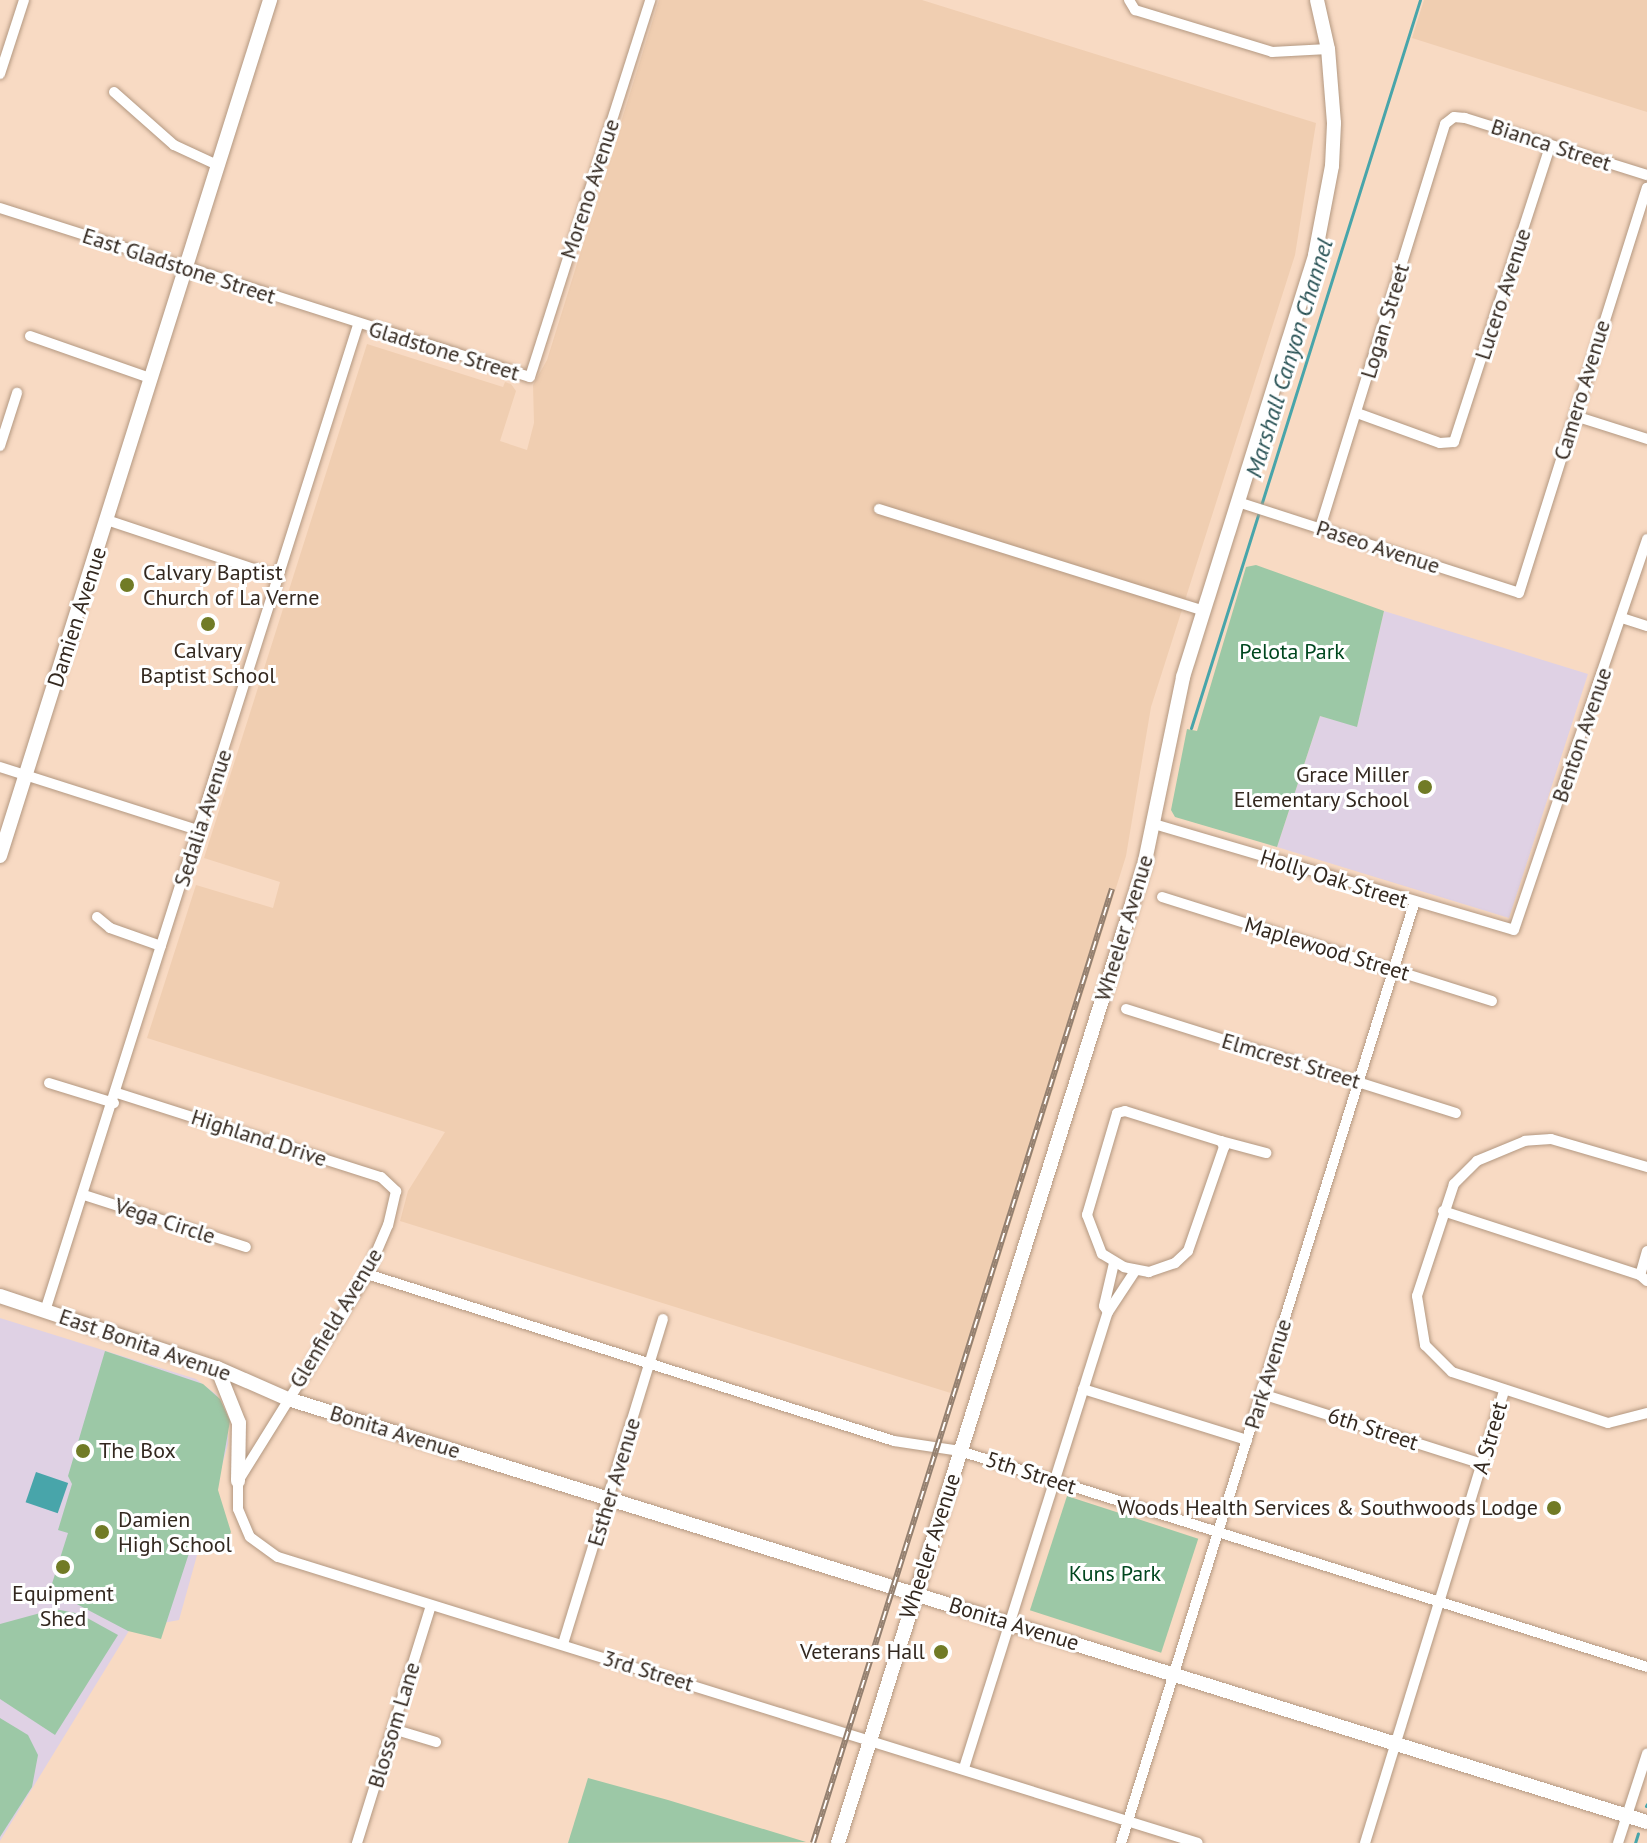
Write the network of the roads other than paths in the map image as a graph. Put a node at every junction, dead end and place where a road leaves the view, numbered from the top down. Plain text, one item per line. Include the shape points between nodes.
1 (24, 0) edge
2 (270, 0) edge
3 (650, 0) edge
4 (1317, 0) edge
5 (1130, 3) edge
6 (1328, 49) junction
7 (0, 74) edge
8 (114, 92) dead end
9 (1454, 117) joint
10 (1550, 146) junction
11 (217, 165) junction
12 (1647, 175) edge
13 (1647, 188) edge
14 (0, 208) edge
15 (185, 267) junction
16 (358, 325) junction
17 (30, 336) dead end
18 (530, 377) joint
19 (150, 378) junction
20 (17, 393) dead end
21 (1357, 413) junction
22 (1575, 416) junction
23 (1647, 439) edge
24 (0, 446) edge
25 (1238, 502) junction
26 (879, 509) dead end
27 (107, 520) junction
28 (1320, 528) junction
29 (1647, 539) edge
30 (278, 577) junction
31 (1519, 593) joint
32 (1204, 611) junction
33 (1622, 618) junction
34 (1647, 626) edge
35 (0, 767) edge
36 (25, 776) junction
37 (1154, 824) junction
38 (198, 830) junction
39 (0, 856) edge
40 (1162, 897) dead end
41 (1414, 904) junction
42 (97, 917) dead end
43 (1514, 930) joint
44 (161, 946) junction
45 (1394, 971) junction
46 (1492, 1001) dead end
47 (1126, 1009) dead end
48 (1360, 1082) junction
49 (49, 1083) dead end
50 (116, 1098) junction
51 (1456, 1113) dead end
52 (1221, 1141) junction
53 (1266, 1153) dead end
54 (1647, 1167) edge
55 (396, 1191) joint
56 (84, 1195) junction
57 (1443, 1211) junction
58 (246, 1247) dead end
59 (1647, 1251) edge
60 (1114, 1263) junction
61 (1135, 1271) junction
62 (367, 1274) junction
63 (1643, 1278) edge
64 (0, 1296) edge
65 (45, 1311) junction
66 (1108, 1312) junction
67 (663, 1319) dead end
68 (651, 1365) junction
69 (217, 1368) junction
70 (1083, 1389) junction
71 (1504, 1392) junction
72 (1262, 1394) junction
73 (288, 1399) junction
74 (1647, 1413) edge
75 (1247, 1440) junction
76 (960, 1451) junction
77 (1483, 1464) junction
78 (238, 1481) junction
79 (1052, 1481) junction
80 (609, 1499) junction
81 (1218, 1533) junction
82 (914, 1592) junction
83 (1440, 1602) junction
84 (431, 1606) junction
85 (1010, 1622) junction
86 (563, 1644) junction
87 (1647, 1667) edge
88 (1173, 1674) junction
89 (393, 1729) junction
90 (870, 1739) junction
91 (436, 1742) dead end
92 (1395, 1744) junction
93 (1647, 1754) edge
94 (964, 1768) junction
95 (1627, 1815) junction
96 (1128, 1820) junction
97 (1647, 1822) edge
98 (357, 1843) edge
99 (838, 1843) edge
100 (1121, 1843) edge
101 (1198, 1843) edge
102 (1365, 1843) edge
103 (1618, 1843) edge

1 - 7 street
2 - 11 main road, Damien Avenue
3 - 18 street, Moreno Avenue
4 - 6 main road, Wheeler Avenue
5 - 6 street via 1272,52
6 - 25 main road, Wheeler Avenue via 1334,123 1325,212
8 - 11 street via 174,145
9 - 10 street, Bianca Street
9 - 21 street, Logan Street via 1445,124
10 - 12 street, Bianca Street
10 - 21 street, Lucero Avenue via 1454,442 1440,443
11 - 15 main road, Damien Avenue
13 - 22 street, Camero Avenue
14 - 15 street, East Gladstone Street
15 - 16 street, East Gladstone Street
15 - 19 main road, Damien Avenue
16 - 18 street, Gladstone Street
16 - 30 street, Sedalia Avenue
17 - 19 street
19 - 27 main road, Damien Avenue
20 - 24 street
21 - 28 street, Logan Street
22 - 23 street
22 - 31 street, Camero Avenue
25 - 28 street, Paseo Avenue
25 - 32 main road, Wheeler Avenue
26 - 32 street
27 - 30 street
27 - 36 main road, Damien Avenue
28 - 31 street, Paseo Avenue
29 - 33 street, Benton Avenue
30 - 38 street, Sedalia Avenue
32 - 37 main road, Wheeler Avenue via 1174,713
33 - 34 street
33 - 43 street, Benton Avenue
35 - 36 street
36 - 38 street
36 - 39 main road, Damien Avenue
37 - 41 street, Holly Oak Street
37 - 76 main road, Wheeler Avenue
38 - 44 street, Sedalia Avenue
40 - 45 street, Maplewood Street
41 - 43 street, Holly Oak Street
41 - 45 street, Park Avenue
42 - 44 street via 110,928
44 - 50 street, Sedalia Avenue
45 - 46 street, Maplewood Street
45 - 48 street, Park Avenue
47 - 48 street, Elmcrest Street
48 - 51 street, Elmcrest Street
48 - 72 street, Park Avenue
49 - 50 street, Highland Drive
50 - 55 street, Highland Drive via 381,1177
50 - 56 street, Sedalia Avenue
52 - 53 street
52 - 60 street via 1125,1111 1117,1113 1087,1215 1091,1235
52 - 61 street via 1224,1147 1188,1251 1161,1269
54 - 57 street, A Street via 1577,1144 1525,1141 1465,1170
55 - 62 street, Glenfield Avenue
56 - 58 street, Vega Circle
56 - 65 street, Sedalia Avenue
57 - 63 street
57 - 71 street, A Street via 1417,1296 1425,1345 1452,1372
59 - 63 street
60 - 61 street
60 - 66 street via 1104,1306
61 - 66 street
62 - 68 street, 5th Street
62 - 73 street, Glenfield Avenue
64 - 65 main road, East Bonita Avenue
65 - 69 main road, East Bonita Avenue
66 - 70 street
67 - 68 street, Esther Avenue
68 - 76 street, 5th Street via 894,1441
68 - 80 street, Esther Avenue
69 - 73 main road, East Bonita Avenue
69 - 78 main road via 239,1423
70 - 75 street
70 - 79 street
71 - 74 street via 1608,1423
71 - 77 street, A Street
72 - 75 street, Park Avenue
72 - 77 street, 6th Street
73 - 78 street
73 - 80 main road, Bonita Avenue
75 - 81 street, Park Avenue
76 - 79 street, 5th Street
76 - 82 main road, Wheeler Avenue
77 - 83 street, A Street
78 - 84 street, 3rd Street via 238,1509 250,1537 278,1557
79 - 81 street, 5th Street
79 - 85 street
80 - 82 main road, Bonita Avenue
80 - 86 street, Esther Avenue
81 - 83 street, 5th Street
81 - 88 street, Park Avenue
82 - 85 main road, Bonita Avenue
82 - 90 main road, Wheeler Avenue
83 - 87 street, 5th Street
83 - 92 street, A Street
84 - 86 street, 3rd Street
84 - 89 street, Blossom Lane
85 - 88 main road, Bonita Avenue
85 - 94 street
86 - 90 street, 3rd Street
88 - 92 main road, Bonita Avenue
88 - 96 street, Park Avenue
89 - 91 street
89 - 98 street, Blossom Lane
90 - 94 street, 3rd Street
90 - 99 main road, Wheeler Avenue
92 - 95 main road, Bonita Avenue
92 - 102 street, A Street
93 - 95 street
94 - 96 street, 3rd Street
95 - 97 main road, Bonita Avenue
95 - 103 street
96 - 100 street, Park Avenue
96 - 101 street, 3rd Street

